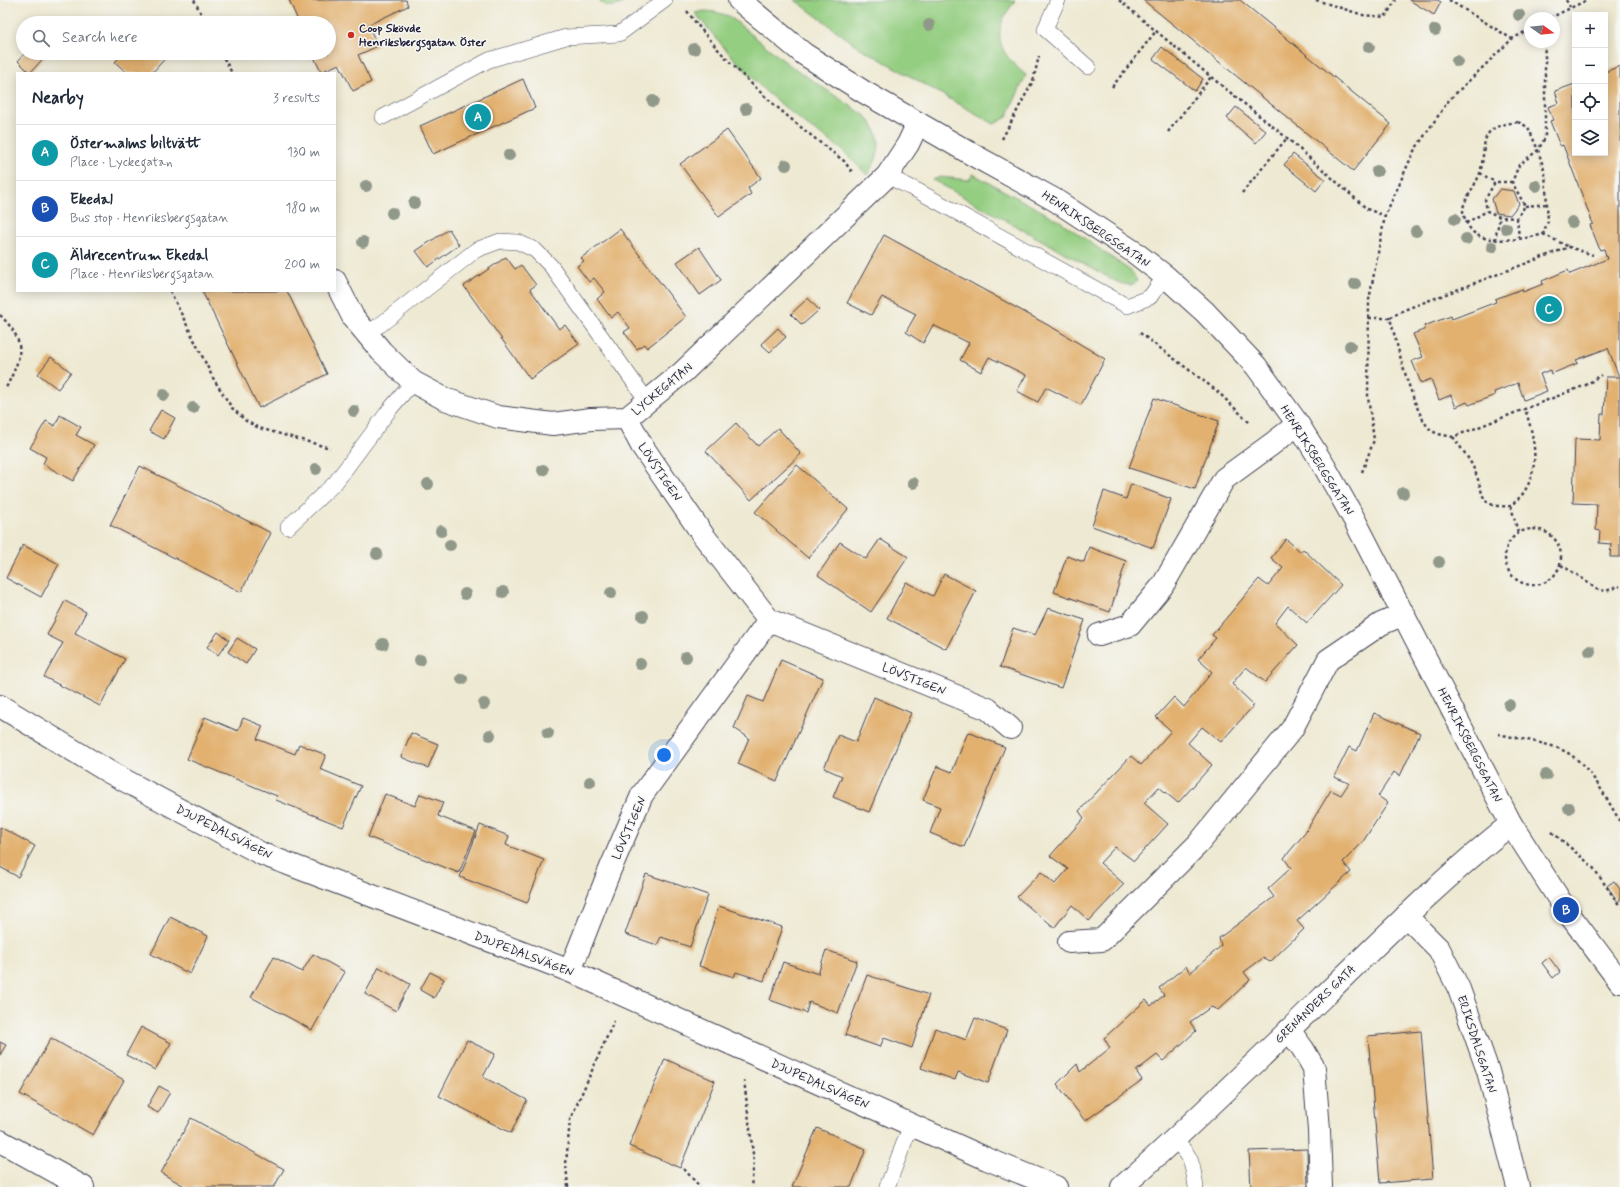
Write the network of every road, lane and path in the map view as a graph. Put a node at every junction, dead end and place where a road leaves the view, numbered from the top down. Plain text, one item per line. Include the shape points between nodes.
1 (194, 0) edge
2 (665, 0) edge
3 (739, 0) edge
4 (1058, 0) edge
5 (1119, 0) edge
6 (1316, 0) edge
7 (1396, 0) edge
8 (1449, 0) edge
9 (1566, 0) edge
10 (1587, 0) edge
11 (1325, 1) edge
12 (1570, 7) junction
13 (1560, 12) edge
14 (202, 16) edge
15 (691, 17) dead end
16 (1045, 28) junction
17 (1156, 31) junction
18 (1524, 32) edge
19 (1512, 39) junction
20 (1544, 48) edge
21 (226, 60) edge
22 (1088, 67) dead end
23 (232, 72) edge
24 (1211, 77) junction
25 (1112, 87) dead end
26 (383, 117) dead end
27 (918, 123) junction
28 (1168, 132) dead end
29 (1287, 138) junction
30 (1001, 140) dead end
31 (1538, 150) junction
32 (853, 173) dead end
33 (1480, 173) junction
34 (888, 176) junction
35 (1495, 182) junction
36 (1512, 182) junction
37 (1242, 193) dead end
38 (1546, 204) junction
39 (1525, 206) junction
40 (1487, 211) junction
41 (1385, 216) junction
42 (1500, 217) junction
43 (1517, 218) junction
44 (1466, 224) junction
45 (1543, 234) junction
46 (1519, 238) junction
47 (1495, 240) junction
48 (1569, 246) junction
49 (1593, 254) dead end
50 (1165, 276) junction
51 (336, 283) edge
52 (170, 292) edge
53 (0, 315) edge
54 (1369, 318) junction
55 (1390, 318) junction
56 (366, 333) junction
57 (1140, 333) dead end
58 (1601, 375) dead end
59 (414, 382) junction
60 (5, 390) dead end
61 (648, 402) junction
62 (1525, 409) junction
63 (627, 418) junction
64 (1298, 424) junction
65 (1255, 428) dead end
66 (1453, 437) junction
67 (356, 455) junction
68 (1362, 472) dead end
69 (1511, 506) junction
70 (288, 527) dead end
71 (1518, 533) junction
72 (1561, 565) junction
73 (1620, 586) edge
74 (1404, 614) junction
75 (768, 620) junction
76 (1100, 635) dead end
77 (0, 706) edge
78 (1010, 728) dead end
79 (1496, 739) dead end
80 (1620, 821) edge
81 (1511, 824) junction
82 (1547, 828) dead end
83 (1620, 906) edge
84 (1406, 916) junction
85 (1069, 942) dead end
86 (570, 971) junction
87 (1620, 982) edge
88 (616, 1018) dead end
89 (1289, 1030) junction
90 (744, 1078) dead end
91 (911, 1125) junction
92 (1174, 1140) junction
93 (0, 1141) edge
94 (684, 1169) dead end
95 (83, 1187) edge
96 (568, 1187) edge
97 (700, 1187) edge
98 (751, 1187) edge
99 (887, 1187) edge
100 (1056, 1187) edge
101 (1122, 1187) edge
102 (1196, 1187) edge
103 (1321, 1187) edge
104 (1518, 1187) edge

1 - 14 path
2 - 26 lane via 619,34 566,37 489,60
3 - 27 street, HENRIKSBERGSGATAN via 804,54
4 - 16 lane
5 - 17 path
6 - 11 path
7 - 11 path via 1385,17 1363,15
8 - 19 path
9 - 12 path
10 - 12 path
12 - 13 path
15 - 32 path via 757,91 844,161
16 - 22 lane
16 - 30 path via 1033,81
17 - 24 path
17 - 25 path
18 - 19 path
19 - 41 path via 1449,100 1414,151
20 - 31 path via 1546,138
21 - 23 path
24 - 28 path
24 - 29 path
27 - 34 street, LYCKEGATAN
27 - 50 street, HENRIKSBERGSGATAN via 1055,200 1134,252
29 - 37 path
29 - 41 path via 1367,209
31 - 33 path via 1528,127 1518,122 1502,124 1489,132 1483,143
31 - 36 path via 1519,164
31 - 38 path via 1545,173
33 - 35 path
33 - 44 path via 1463,208
34 - 50 lane via 1126,306 1150,297
34 - 61 street, LYCKEGATAN via 683,372
35 - 36 path
35 - 40 path via 1485,200
36 - 39 path
38 - 39 path
38 - 45 path via 1548,221
39 - 43 path
40 - 42 path
40 - 44 path
41 - 54 path
42 - 43 path
42 - 47 path
43 - 46 path
44 - 47 path via 1479,236
45 - 46 path
45 - 48 path
46 - 47 path
48 - 49 path
48 - 55 path via 1404,310
50 - 64 street, HENRIKSBERGSGATAN via 1205,312 1256,366
51 - 56 street, LYCKEGATAN via 353,317
52 - 67 path via 213,378 232,408 246,421 259,428
53 - 60 path via 11,326 20,343 19,359
54 - 55 path
54 - 68 path via 1368,397 1374,440
55 - 66 path via 1420,416 1429,429
56 - 59 street, LYCKEGATAN via 380,351
56 - 61 lane via 380,325 476,250 500,241 518,242 535,250 551,266
57 - 65 path via 1217,391
58 - 62 path via 1586,385
59 - 63 street, LYCKEGATAN via 445,399 498,417 553,424
59 - 67 lane
61 - 63 street, LYCKEGATAN
62 - 66 path
62 - 69 path via 1536,454 1524,492
63 - 75 street, LÖVSTIGEN via 642,446 703,535
64 - 74 street, HENRIKSBERGSGATAN via 1354,519
64 - 76 street via 1224,479 1163,585 1130,625
66 - 69 path via 1476,474 1482,496 1499,507
67 - 70 lane via 335,483
69 - 71 path
71 - 72 path via 1537,528 1550,534 1560,546
71 - 72 path via 1510,540 1506,549 1507,568 1512,576 1525,584 1540,585 1549,581
72 - 73 path via 1596,589 1606,591
74 - 81 street, HENRIKSBERGSGATAN
74 - 85 street via 1381,624 1328,660 1292,728 1199,843 1102,940
75 - 78 street, LÖVSTIGEN via 988,709
75 - 86 street, LÖVSTIGEN via 642,795
77 - 86 street, DJUPEDALSVÄGEN via 109,772 262,854
79 - 80 path via 1492,732 1555,747 1575,758 1591,774
81 - 84 street, GRENANDERS GATA
81 - 87 street, HENRIKSBERGSGATAN via 1566,910
82 - 83 path via 1592,866
84 - 89 street, GRENANDERS GATA
84 - 104 street, ERIKSDALSGATAN via 1439,949 1459,989 1488,1071
86 - 91 street, DJUPEDALSVÄGEN
88 - 96 path via 570,1120 566,1164
89 - 92 street, GRENANDERS GATA
89 - 103 street via 1314,1068
90 - 98 path via 754,1162
91 - 99 lane
91 - 100 street, DJUPEDALSVÄGEN
92 - 101 street, GRENANDERS GATA
92 - 102 lane via 1192,1160
93 - 95 street
94 - 97 path

